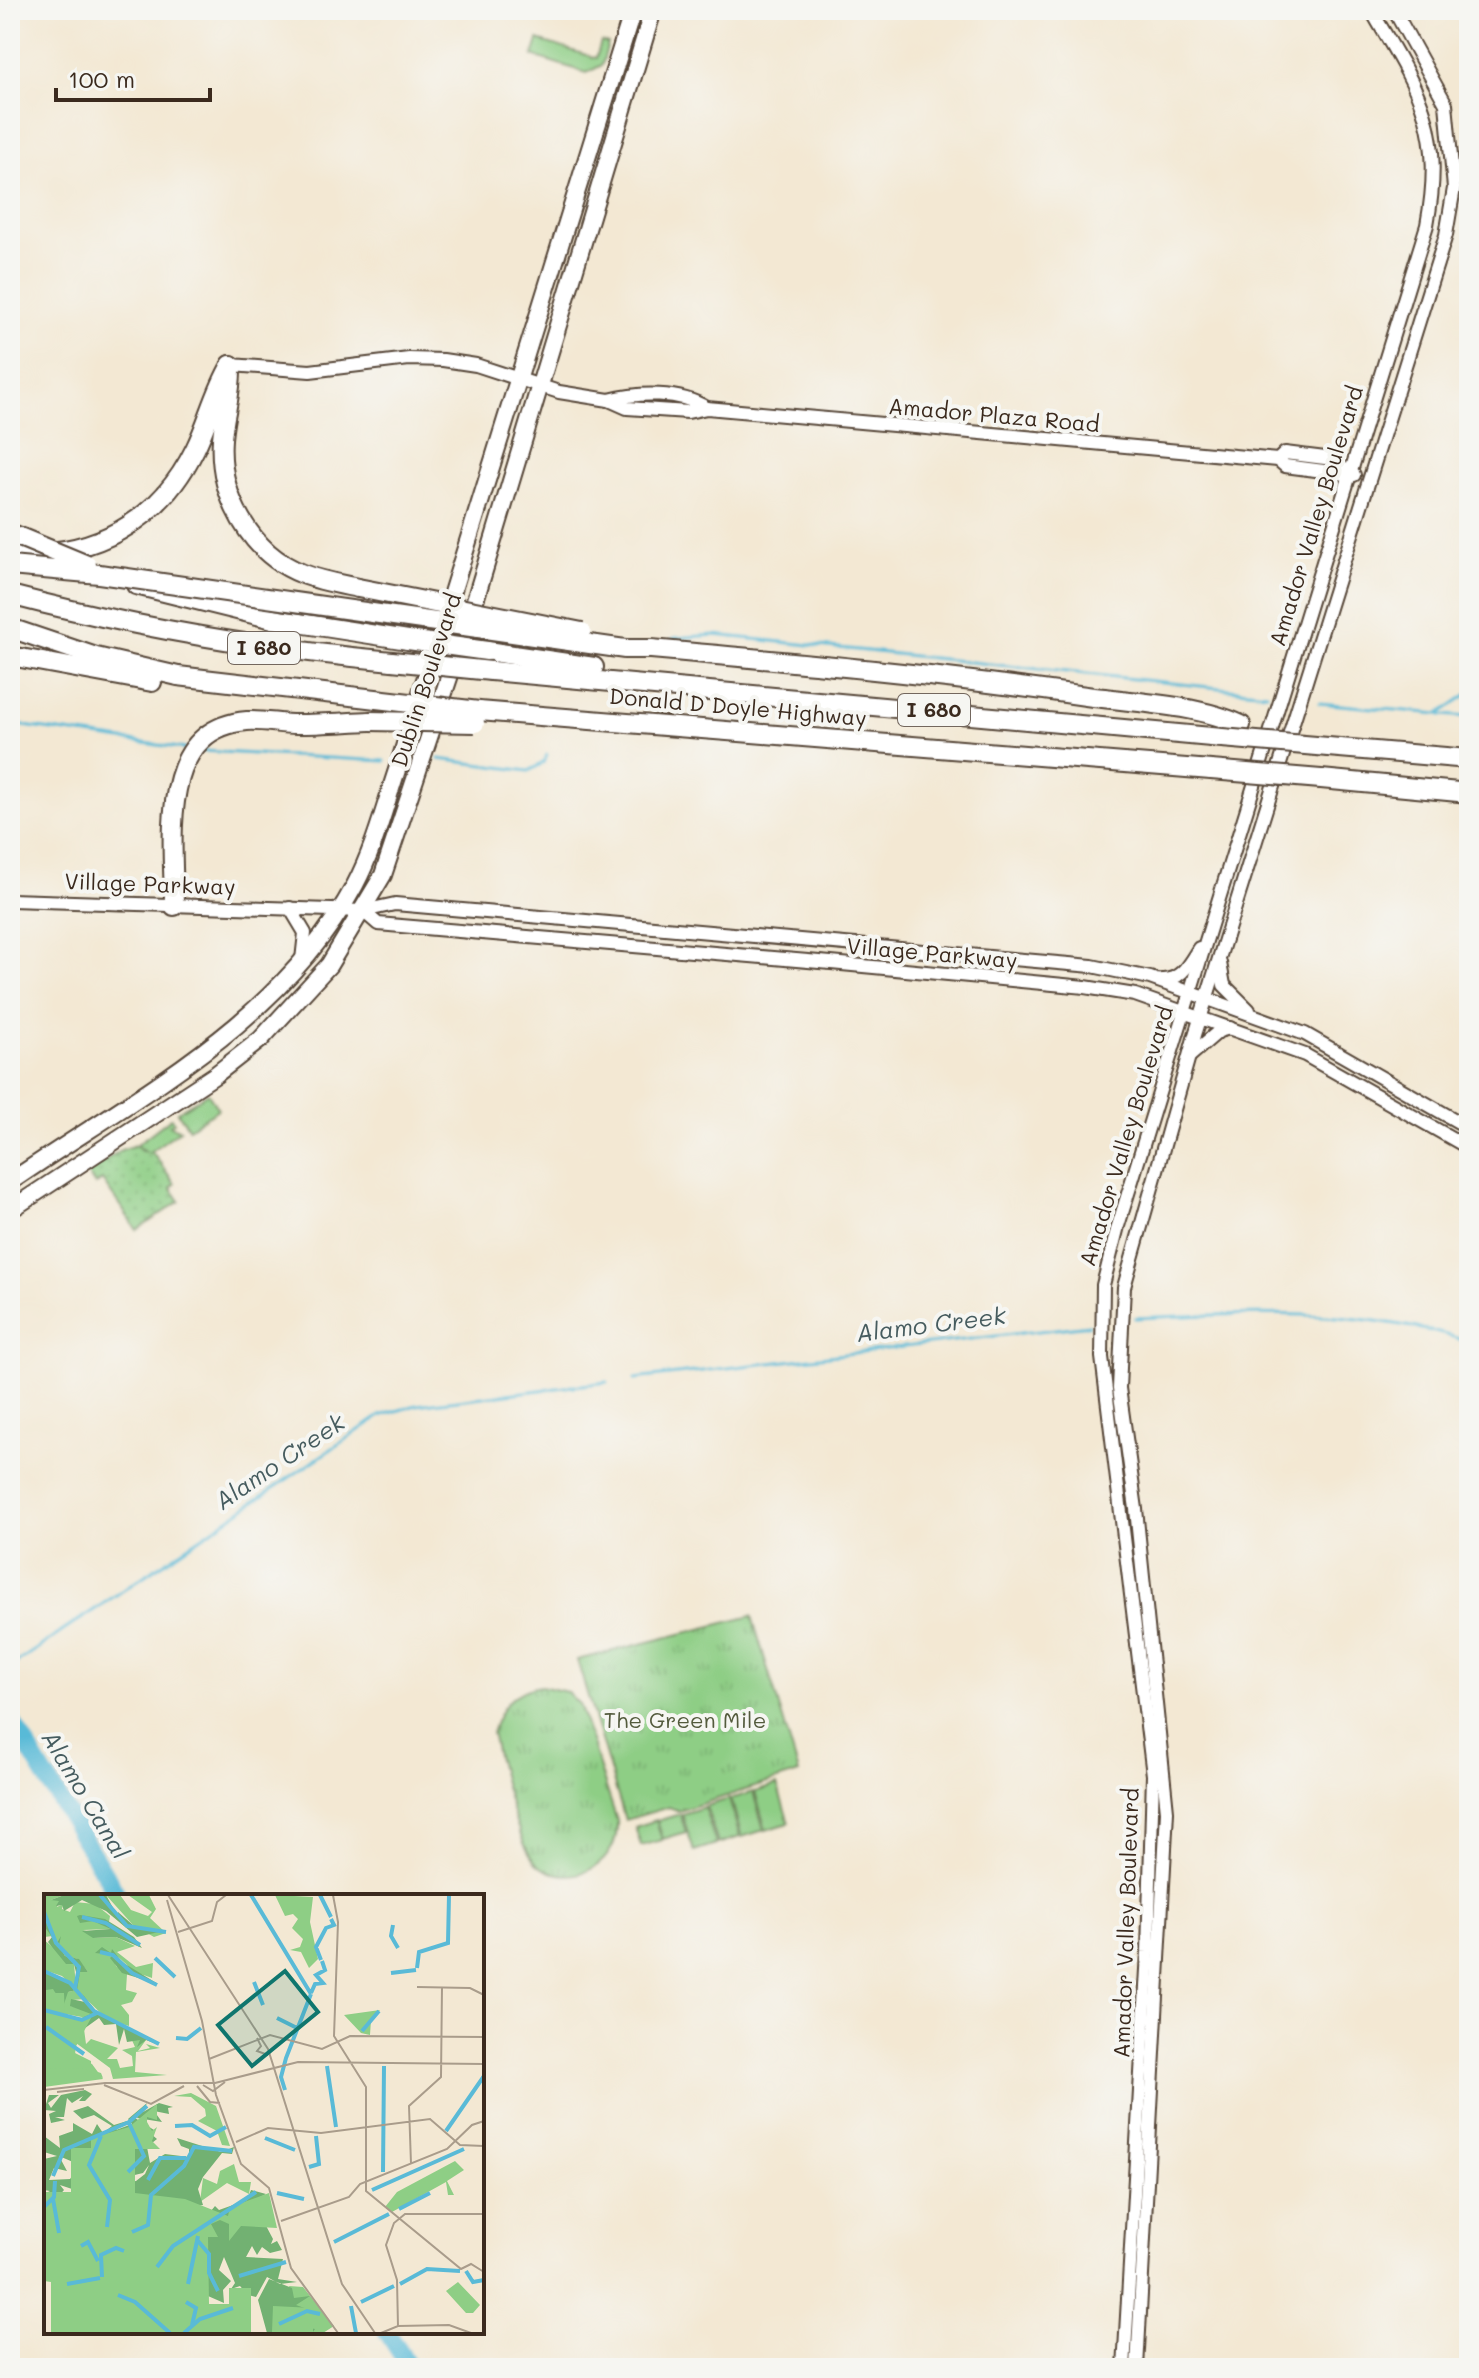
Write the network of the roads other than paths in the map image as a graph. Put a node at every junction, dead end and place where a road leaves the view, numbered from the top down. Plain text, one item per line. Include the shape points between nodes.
1 (633, 10) edge
2 (653, 10) edge
3 (1371, 10) edge
4 (1394, 10) edge
5 (231, 365) junction
6 (518, 378) junction
7 (539, 385) junction
8 (1349, 474) junction
9 (1368, 480) junction
10 (10, 533) edge
11 (10, 552) edge
12 (10, 566) edge
13 (10, 595) edge
14 (10, 628) edge
15 (10, 641) edge
16 (651, 649) junction
17 (10, 656) edge
18 (96, 657) junction
19 (178, 676) junction
20 (645, 683) junction
21 (481, 716) junction
22 (1277, 743) junction
23 (1469, 759) edge
24 (1469, 793) edge
25 (10, 900) edge
26 (174, 906) junction
27 (290, 908) junction
28 (339, 911) junction
29 (363, 911) junction
30 (1210, 928) junction
31 (666, 929) junction
32 (637, 947) junction
33 (1220, 961) junction
34 (296, 971) junction
35 (1155, 980) junction
36 (1190, 991) junction
37 (1208, 998) junction
38 (1184, 1012) junction
39 (1258, 1017) junction
40 (1201, 1018) junction
41 (1232, 1028) junction
42 (1188, 1058) junction
43 (1469, 1128) edge
44 (1469, 1148) edge
45 (10, 1182) edge
46 (10, 1210) edge
47 (1127, 2368) edge
48 (1137, 2368) edge

1 - 6 main road, Dublin Boulevard
2 - 7 main road, Dublin Boulevard
3 - 8 street, Amador Valley Boulevard via 1427,116 1434,142 1434,186 1427,225
4 - 9 street, Amador Valley Boulevard via 1446,104 1454,188 1446,235
5 - 6 street, Amador Plaza Road via 310,371 443,360
5 - 11 highway via 214,393 183,473 141,518 86,546
5 - 16 highway, bridge via 222,467 241,520 278,561 300,573 358,588
6 - 7 street, Amador Plaza Road
6 - 28 main road, Dublin Boulevard via 368,858
7 - 8 street, Amador Plaza Road via 627,408 707,408 1278,460 1285,453 1333,459
7 - 29 main road, Dublin Boulevard via 416,784 383,875
8 - 9 street, Amador Plaza Road
8 - 30 street, Amador Valley Boulevard
9 - 33 street, Amador Valley Boulevard
10 - 20 highway, bridge via 135,584 273,619 631,672
12 - 16 highway, bridge
13 - 20 highway, Donald D Doyle Highway / I 680, bridge via 212,641
14 - 18 highway, Donald D Doyle Highway / I 680
15 - 18 highway
16 - 22 highway via 1039,689 1226,718
17 - 19 highway via 153,682
18 - 19 highway, Donald D Doyle Highway / I 680
19 - 21 highway, Donald D Doyle Highway / I 680, bridge
20 - 22 highway, Donald D Doyle Highway / I 680, bridge
21 - 24 highway, Donald D Doyle Highway / I 680, bridge
21 - 26 highway, bridge via 232,724 202,740 180,771 174,812
22 - 23 highway, Donald D Doyle Highway / I 680, bridge
25 - 26 street, Village Parkway
26 - 27 street, Village Parkway
27 - 28 street, Village Parkway
27 - 34 street via 305,933
28 - 29 street, Village Parkway
28 - 34 main road, Dublin Boulevard
29 - 31 street, Village Parkway via 395,904
29 - 32 street, Village Parkway via 378,924
29 - 46 main road, Dublin Boulevard via 319,978 261,1039
30 - 35 street via 1187,969 1171,981
30 - 36 street, Amador Valley Boulevard
31 - 32 street
31 - 35 street, Village Parkway via 1092,966
32 - 38 street, Village Parkway via 1085,987 1135,995
33 - 37 street, Amador Valley Boulevard
33 - 39 street via 1224,985
34 - 45 main road, Dublin Boulevard via 239,1026
35 - 36 street, Village Parkway
36 - 37 street, Village Parkway
36 - 38 street, Amador Valley Boulevard
37 - 39 street, Village Parkway
37 - 40 street, Amador Valley Boulevard
38 - 40 street, Village Parkway
38 - 47 street, Amador Valley Boulevard via 1109,1254 1101,1312 1102,1357 1153,1775
39 - 43 street, Village Parkway via 1318,1040
40 - 41 street, Village Parkway
40 - 42 street, Amador Valley Boulevard
41 - 42 street via 1219,1031
41 - 44 street, Village Parkway via 1335,1070
42 - 48 street, Amador Valley Boulevard via 1133,1246 1120,1320 1119,1388 1167,1811

